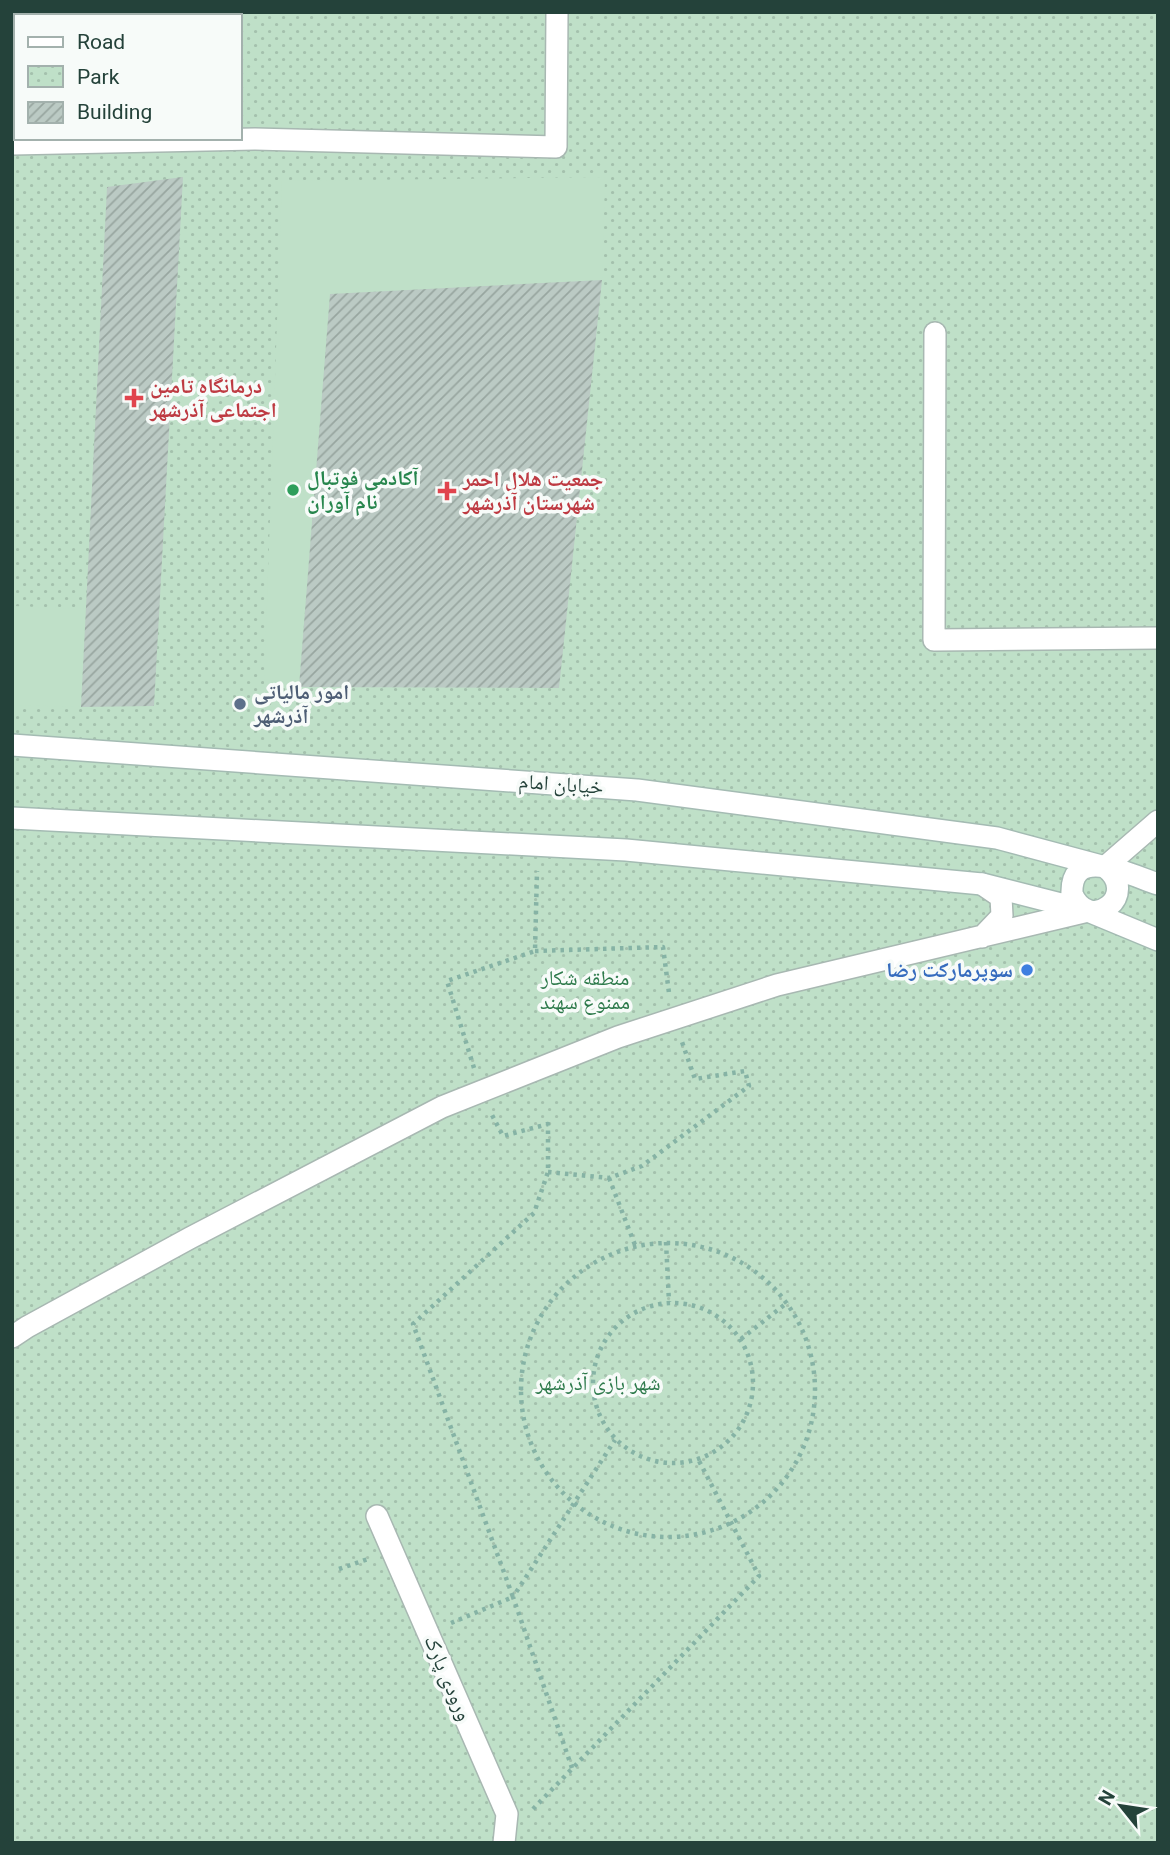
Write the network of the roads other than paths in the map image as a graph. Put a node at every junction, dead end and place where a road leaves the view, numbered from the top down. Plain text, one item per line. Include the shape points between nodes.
1 (557, 12) edge
2 (242, 139) edge
3 (206, 140) edge
4 (12, 144) edge
5 (935, 333) dead end
6 (1158, 638) edge
7 (12, 745) edge
8 (12, 818) edge
9 (1158, 821) edge
10 (1105, 867) junction
11 (982, 884) junction
12 (1158, 884) edge
13 (1088, 911) junction
14 (981, 937) junction
15 (1158, 940) edge
16 (12, 1337) edge
17 (377, 1516) dead end
18 (505, 1840) edge

1 - 2 street via 556,147
3 - 4 street
5 - 6 street via 934,640
7 - 10 street, خیابان امام via 637,790 997,838
8 - 11 street via 626,850
9 - 10 street
10 - 12 street, خیابان امام
10 - 13 street via 1118,884 1115,899 1104,910
10 - 13 street via 1083,867 1073,878 1072,894
11 - 13 street
11 - 14 street via 1001,897 1002,916
13 - 14 street
13 - 15 street
14 - 16 street via 777,985 618,1037 442,1107
17 - 18 street, ورودی پارک via 507,1814

